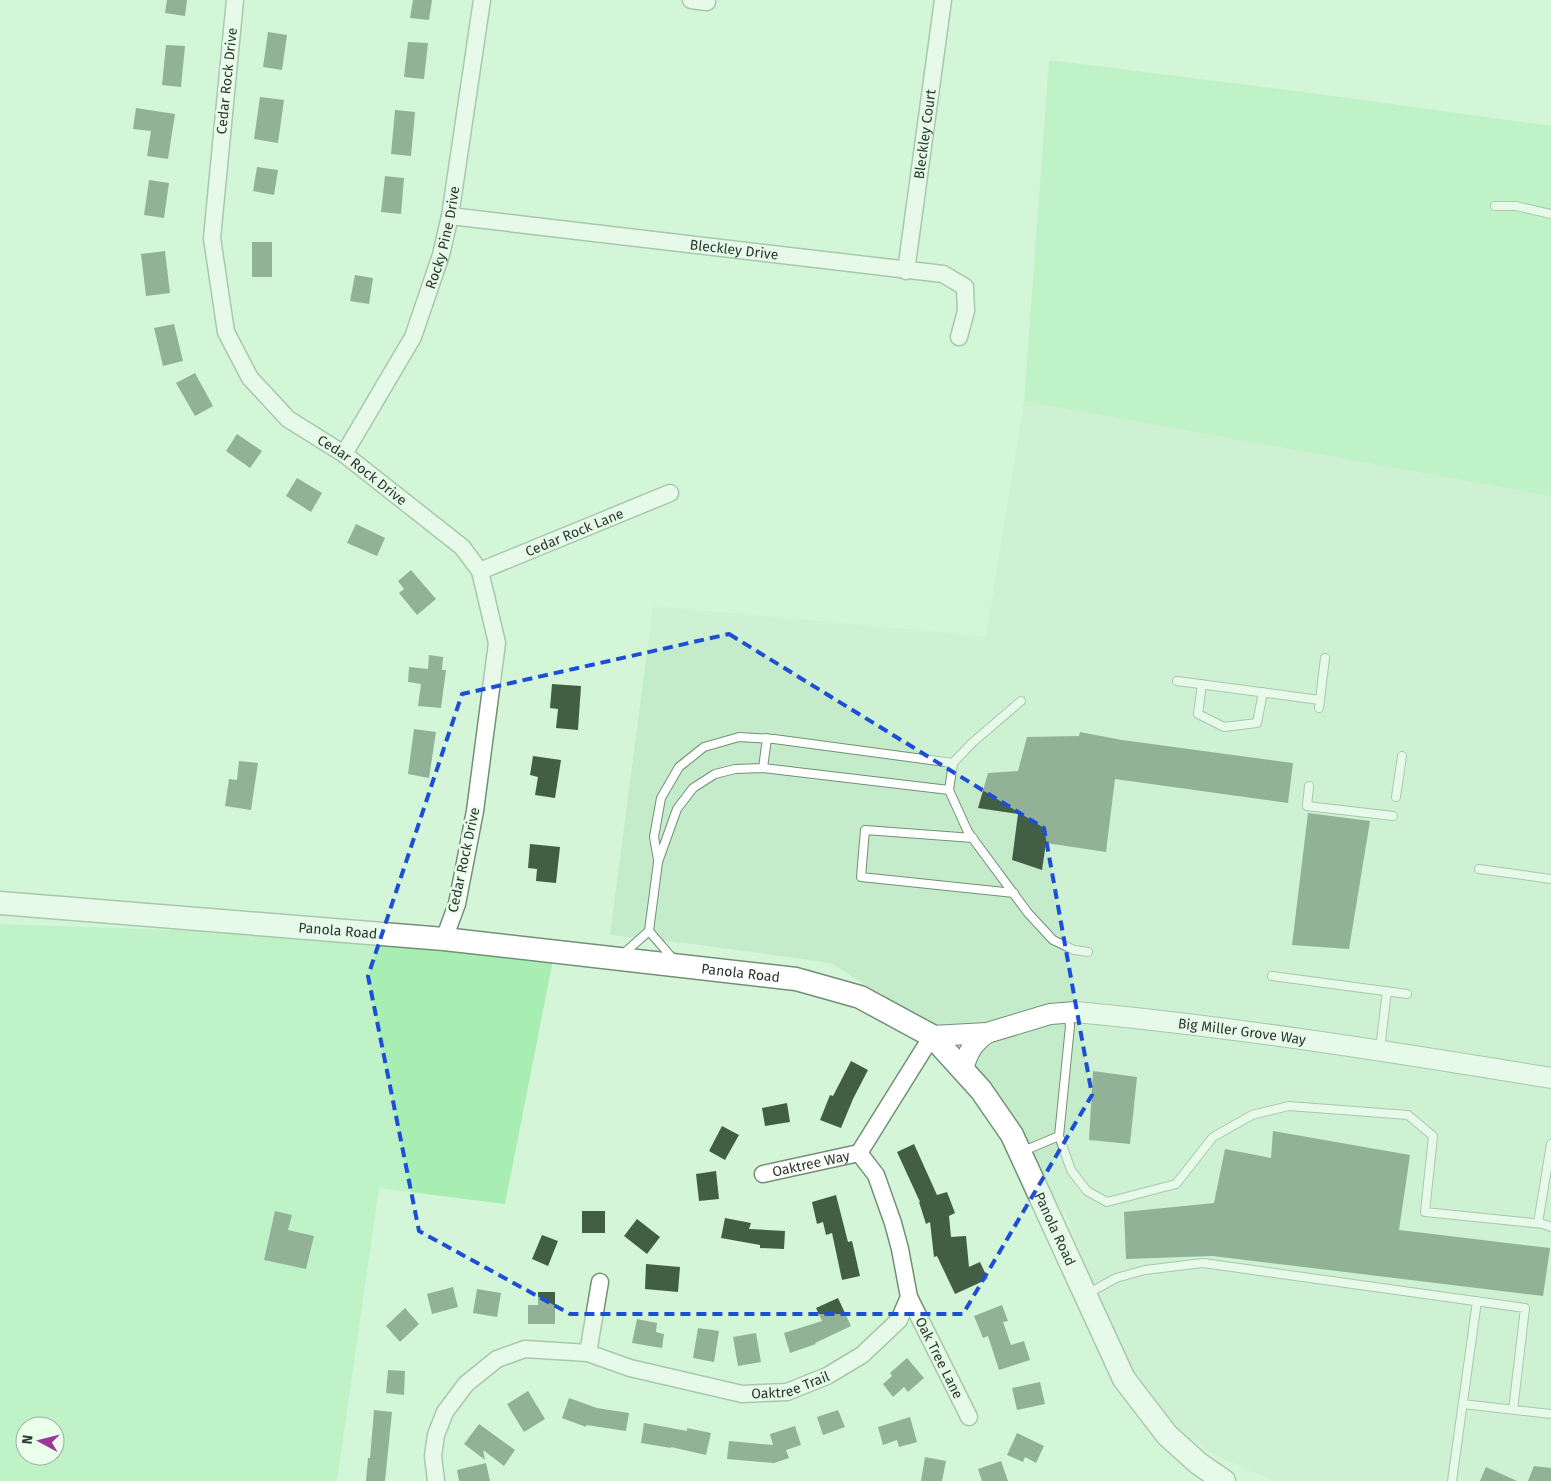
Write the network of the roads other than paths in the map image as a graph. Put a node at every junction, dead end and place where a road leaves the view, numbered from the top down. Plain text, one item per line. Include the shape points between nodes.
1 (235, 0) edge
2 (482, 0) edge
3 (943, 0) edge
4 (1495, 206) dead end
5 (1551, 214) edge
6 (450, 216) junction
7 (906, 271) junction
8 (959, 337) dead end
9 (344, 454) junction
10 (670, 493) dead end
11 (480, 571) junction
12 (1325, 658) dead end
13 (1177, 681) dead end
14 (1202, 684) junction
15 (1263, 692) junction
16 (1320, 700) junction
17 (1021, 701) dead end
18 (1318, 708) dead end
19 (767, 738) junction
20 (1402, 756) dead end
21 (954, 763) junction
22 (763, 768) junction
23 (1309, 786) dead end
24 (949, 790) junction
25 (1396, 797) dead end
26 (1392, 816) dead end
27 (973, 838) junction
28 (658, 862) junction
29 (1479, 869) dead end
30 (1551, 878) edge
31 (1014, 893) junction
32 (0, 903) edge
33 (649, 931) junction
34 (444, 939) junction
35 (1088, 952) dead end
36 (618, 959) junction
37 (680, 966) junction
38 (1272, 976) dead end
39 (1387, 991) junction
40 (1407, 994) dead end
41 (1068, 1013) junction
42 (987, 1033) junction
43 (932, 1036) junction
44 (1380, 1051) junction
45 (963, 1070) junction
46 (1551, 1078) edge
47 (1059, 1136) junction
48 (1551, 1144) edge
49 (1020, 1152) junction
50 (859, 1154) junction
51 (762, 1174) dead end
52 (1538, 1224) junction
53 (1551, 1227) edge
54 (600, 1282) dead end
55 (1085, 1294) junction
56 (909, 1297) junction
57 (1477, 1301) junction
58 (588, 1353) junction
59 (1463, 1404) junction
60 (1513, 1410) junction
61 (1551, 1414) edge
62 (970, 1417) dead end
63 (436, 1481) edge
64 (1224, 1481) edge
65 (1452, 1481) edge

1 - 9 street, Cedar Rock Drive via 212,238 226,332 250,378 288,419
2 - 6 street, Rocky Pine Drive
3 - 7 street, Bleckley Court
4 - 5 lane via 1516,206
6 - 7 street, Bleckley Drive
6 - 9 street, Rocky Pine Drive via 441,255 413,337
7 - 8 street, Bleckley Drive via 942,274 965,287 966,311
9 - 11 street, Cedar Rock Drive via 462,547
10 - 11 street, Cedar Rock Lane
11 - 34 street, Cedar Rock Drive via 497,643 475,811 456,904
12 - 16 lane
13 - 14 lane
14 - 15 lane
14 - 15 lane via 1198,714 1224,727 1257,723
15 - 16 lane
16 - 18 lane
17 - 21 lane
19 - 21 lane
19 - 22 lane
19 - 28 lane via 738,737 704,747 678,767 661,798 654,836
20 - 25 lane
21 - 24 lane
22 - 24 lane
22 - 28 lane via 714,774 693,788 677,809
23 - 26 lane via 1307,806
24 - 27 lane
27 - 31 lane
27 - 31 lane via 865,830 861,877
28 - 33 lane
29 - 30 lane
31 - 35 lane via 1053,940 1074,950
32 - 34 main road, Panola Road
33 - 36 lane
33 - 37 lane
34 - 36 main road, Panola Road
36 - 37 main road, Panola Road
37 - 43 main road, Panola Road via 796,979 860,997
38 - 39 lane
39 - 40 lane
39 - 44 lane
41 - 42 street, Big Miller Grove Way via 1050,1014
41 - 44 street, Big Miller Grove Way
41 - 47 lane via 1070,1026
42 - 43 street, Big Miller Grove Way
42 - 45 street via 967,1053
43 - 45 main road, Panola Road
43 - 50 street
44 - 46 street, Big Miller Grove Way
45 - 49 main road, Panola Road via 981,1090
47 - 49 lane
47 - 52 lane via 1071,1170 1087,1191 1107,1202 1176,1184 1214,1136 1252,1115 1289,1106 1408,1115 1433,1136 1425,1212
48 - 52 lane
49 - 55 main road, Panola Road
50 - 51 street, Oaktree Way
50 - 56 street via 876,1175 890,1215
52 - 53 lane
54 - 58 street
55 - 57 lane via 1116,1278 1145,1270 1203,1263
55 - 64 main road, Panola Road via 1124,1379 1167,1435
56 - 58 street, Oaktree Trail via 899,1320 862,1355 827,1376 787,1392 742,1394 630,1368
56 - 62 street, Oak Tree Lane
57 - 59 lane
57 - 60 lane via 1525,1308
58 - 63 street, Oaktree Trail via 525,1349 497,1359 466,1384 446,1412 436,1435 433,1456
59 - 60 lane
59 - 65 lane
60 - 61 lane

